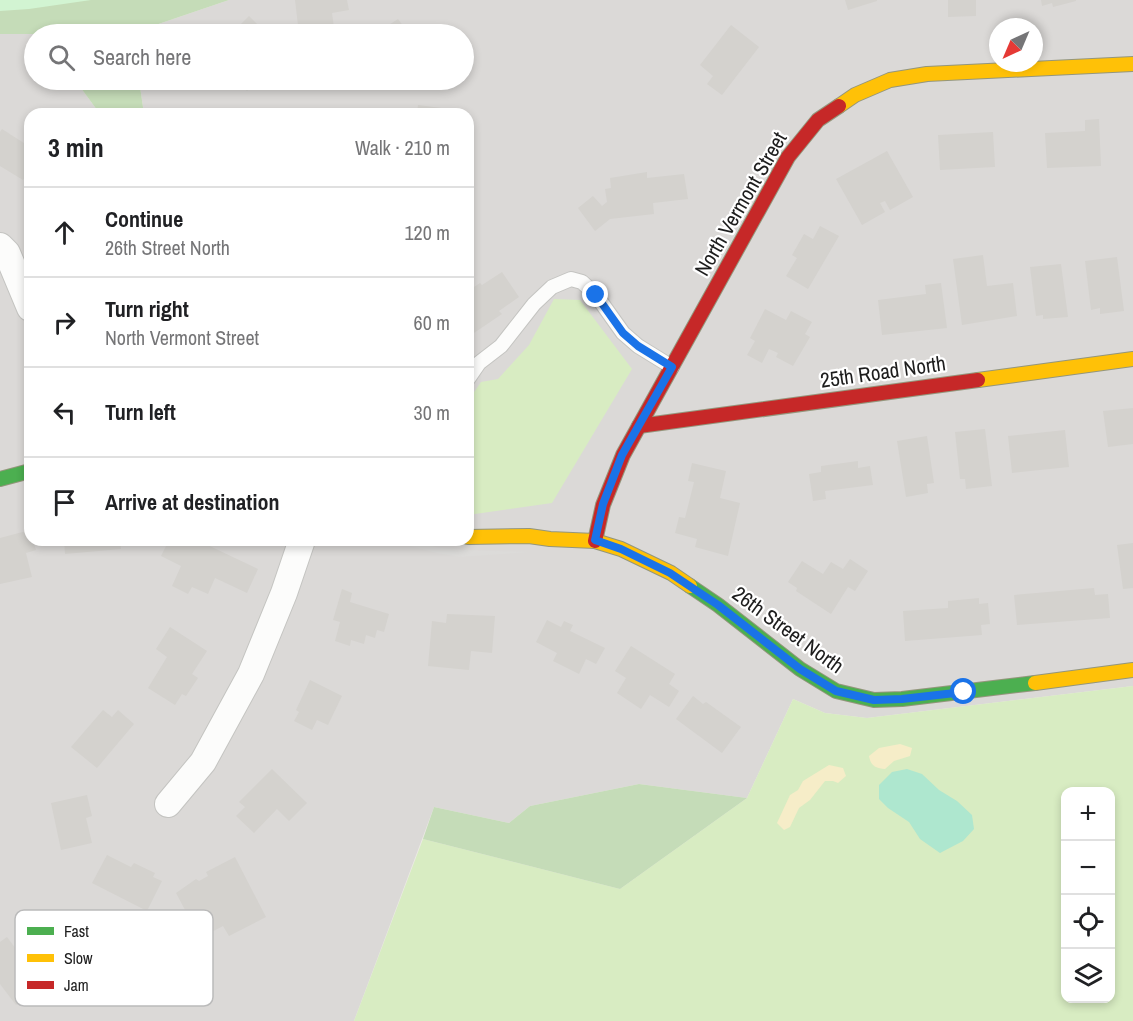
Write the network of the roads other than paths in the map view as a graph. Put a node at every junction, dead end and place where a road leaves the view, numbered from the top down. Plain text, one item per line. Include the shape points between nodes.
1 (1133, 64) edge
2 (0, 246) edge
3 (24, 294) edge
4 (1133, 359) edge
5 (672, 367) junction
6 (474, 370) edge
7 (639, 426) junction
8 (24, 473) edge
9 (0, 479) edge
10 (474, 537) edge
11 (595, 540) junction
12 (300, 546) edge
13 (1133, 670) edge
14 (168, 804) dead end

1 - 5 street, North Vermont Street via 907,76 872,87 839,104 818,120 788,157
2 - 3 street via 7,253
4 - 7 street, 25th Road North
5 - 6 lane via 623,333 596,295 582,282 571,279 552,287 534,303 501,346
5 - 7 street, North Vermont Street
7 - 11 street, North Vermont Street via 622,455 603,504
8 - 9 street
10 - 11 street, 26th Street North
11 - 13 street, 26th Street North via 670,573 836,691 874,700 902,699
12 - 14 street via 251,674 203,762

